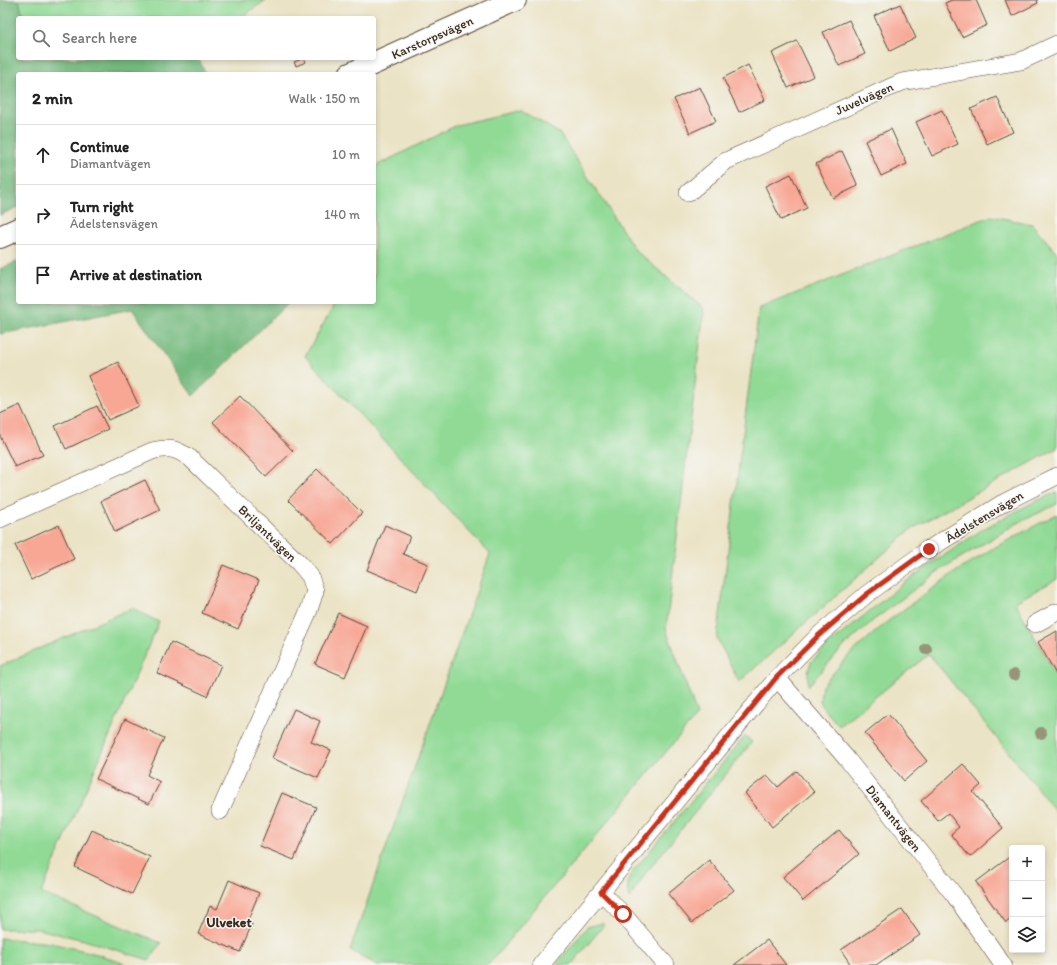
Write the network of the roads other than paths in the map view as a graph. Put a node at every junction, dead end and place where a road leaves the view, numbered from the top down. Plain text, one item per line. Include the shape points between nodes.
1 (514, 0) edge
2 (1057, 44) edge
3 (354, 72) edge
4 (688, 193) dead end
5 (16, 230) edge
6 (0, 237) edge
7 (1057, 476) edge
8 (0, 518) edge
9 (1057, 612) edge
10 (1035, 624) dead end
11 (776, 678) junction
12 (220, 811) dead end
13 (601, 892) junction
14 (541, 965) edge
15 (666, 965) edge
16 (1003, 965) edge

1 - 3 main road, Karstorpsvägen
2 - 4 street, Juvelvägen via 1021,61 902,82 726,161
5 - 6 main road
7 - 11 street, Ädelstensvägen via 1003,503 929,549 867,594 818,636
8 - 12 street, Briljantvägen via 152,451 170,448 190,458 310,576 315,592 309,610
9 - 10 street
11 - 13 street, Ädelstensvägen
11 - 16 street, Diamantvägen via 852,765 955,896
13 - 14 street, Ädelstensvägen
13 - 15 street

